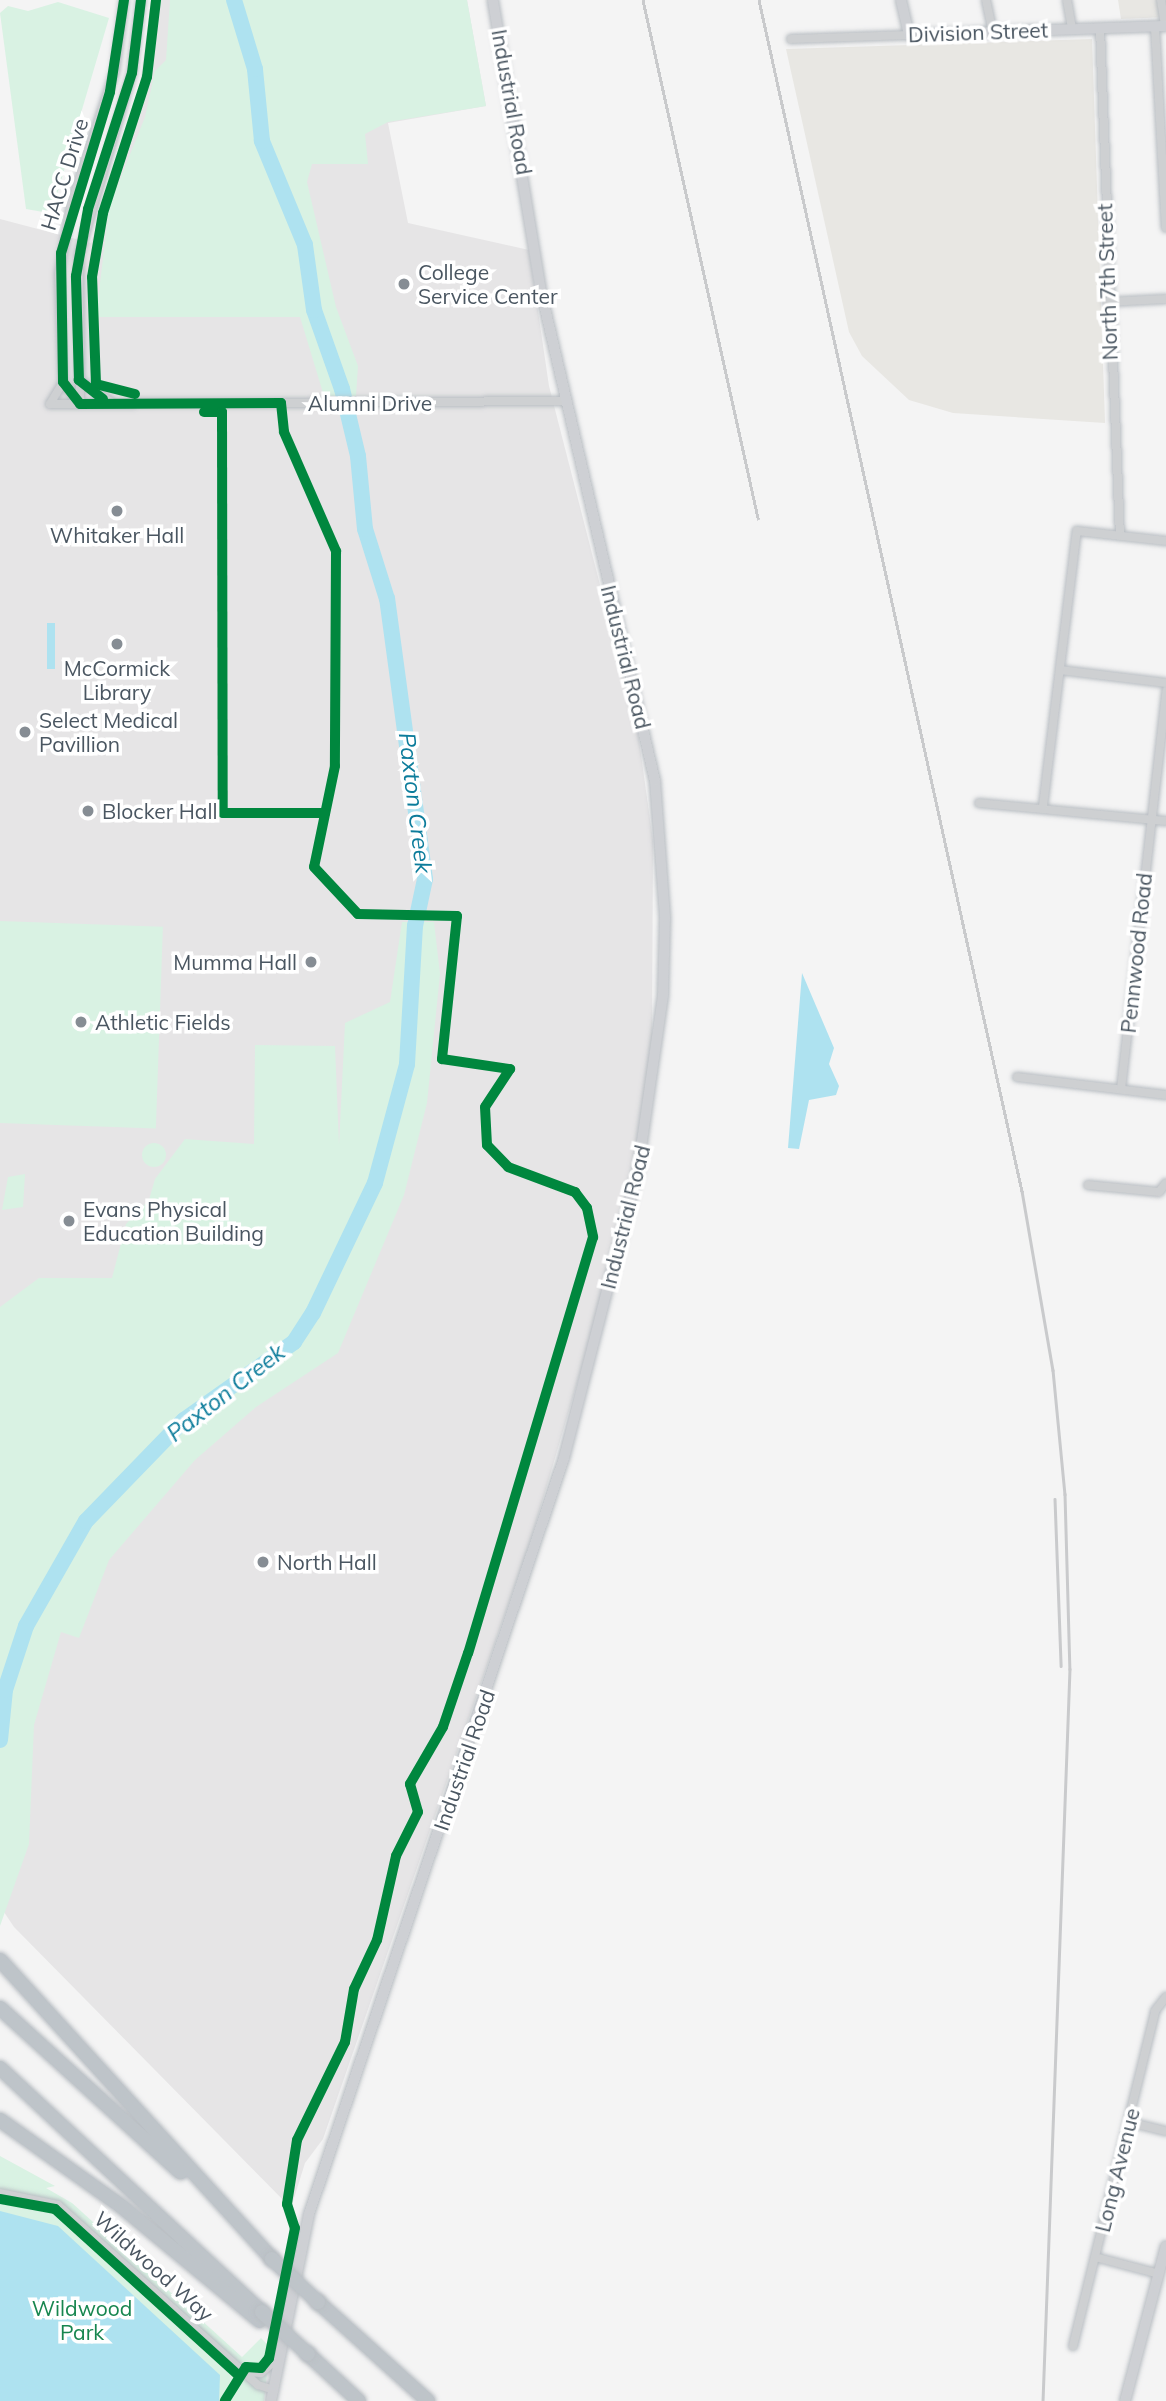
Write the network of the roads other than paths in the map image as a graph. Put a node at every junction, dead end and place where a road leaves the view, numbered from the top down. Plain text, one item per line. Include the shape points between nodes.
1 (124, 0) edge
2 (141, 0) edge
3 (493, 0) edge
4 (901, 0) edge
5 (986, 0) edge
6 (1067, 0) edge
7 (1161, 0) edge
8 (1162, 26) edge
9 (1100, 28) junction
10 (1072, 29) junction
11 (993, 32) junction
12 (909, 35) junction
13 (791, 39) dead end
14 (1166, 228) edge
15 (1166, 299) edge
16 (1107, 302) junction
17 (79, 380) junction
18 (63, 382) junction
19 (564, 401) junction
20 (80, 404) junction
21 (116, 404) junction
22 (1120, 536) junction
23 (1166, 541) edge
24 (1060, 670) junction
25 (1166, 683) edge
26 (1166, 691) edge
27 (979, 803) dead end
28 (1044, 806) junction
29 (1151, 819) junction
30 (1166, 821) edge
31 (1017, 1077) dead end
32 (1121, 1089) junction
33 (1166, 1094) edge
34 (1166, 1182) edge
35 (1088, 1185) dead end
36 (0, 1960) edge
37 (1166, 1997) edge
38 (0, 2008) edge
39 (0, 2068) edge
40 (0, 2120) edge
41 (1129, 2122) junction
42 (1166, 2131) edge
43 (0, 2193) edge
44 (1166, 2246) edge
45 (1096, 2257) junction
46 (272, 2259) junction
47 (1159, 2274) junction
48 (261, 2316) junction
49 (1073, 2346) dead end
50 (281, 2355) junction
51 (242, 2371) junction
52 (273, 2396) edge
53 (356, 2401) edge
54 (428, 2401) edge
55 (1125, 2401) edge

1 - 18 street, HACC Drive via 112,81 61,253
2 - 17 street, HACC Drive via 129,85 79,255
3 - 19 street, Industrial Road
4 - 12 street
5 - 11 street
6 - 10 street
7 - 8 street
8 - 9 street, Division Street
8 - 14 street
9 - 10 street, Division Street
9 - 16 street, North 7th Street
10 - 11 street, Division Street
11 - 12 street, Division Street
12 - 13 street, Division Street
15 - 16 street
16 - 22 street, North 7th Street
17 - 20 street, HACC Drive
17 - 21 street
18 - 20 street
18 - 20 street, Alumni Drive via 50,404
19 - 21 street, Alumni Drive
19 - 50 street, Industrial Road via 655,781 665,917 655,1076 638,1169 564,1458 309,2214
20 - 21 street, Alumni Drive
22 - 23 street
22 - 24 street via 1077,531
24 - 25 street
24 - 28 street
26 - 29 street, Pennwood Road
27 - 28 street
28 - 29 street
29 - 30 street
29 - 32 street, Pennwood Road
31 - 32 street
32 - 33 street
34 - 35 street via 1159,1192
36 - 46 highway
37 - 41 street, Long Avenue via 1155,2011
38 - 46 highway
39 - 48 highway
40 - 48 highway via 121,2206
41 - 42 street
41 - 45 street, Long Avenue
43 - 51 street, Wildwood Way via 58,2205
44 - 47 street
45 - 47 street
45 - 49 street, Long Avenue
46 - 54 highway, bridge
47 - 55 street
48 - 53 highway
50 - 51 street via 261,2373
50 - 52 street, Industrial Road
51 - 52 street, Wildwood Way

